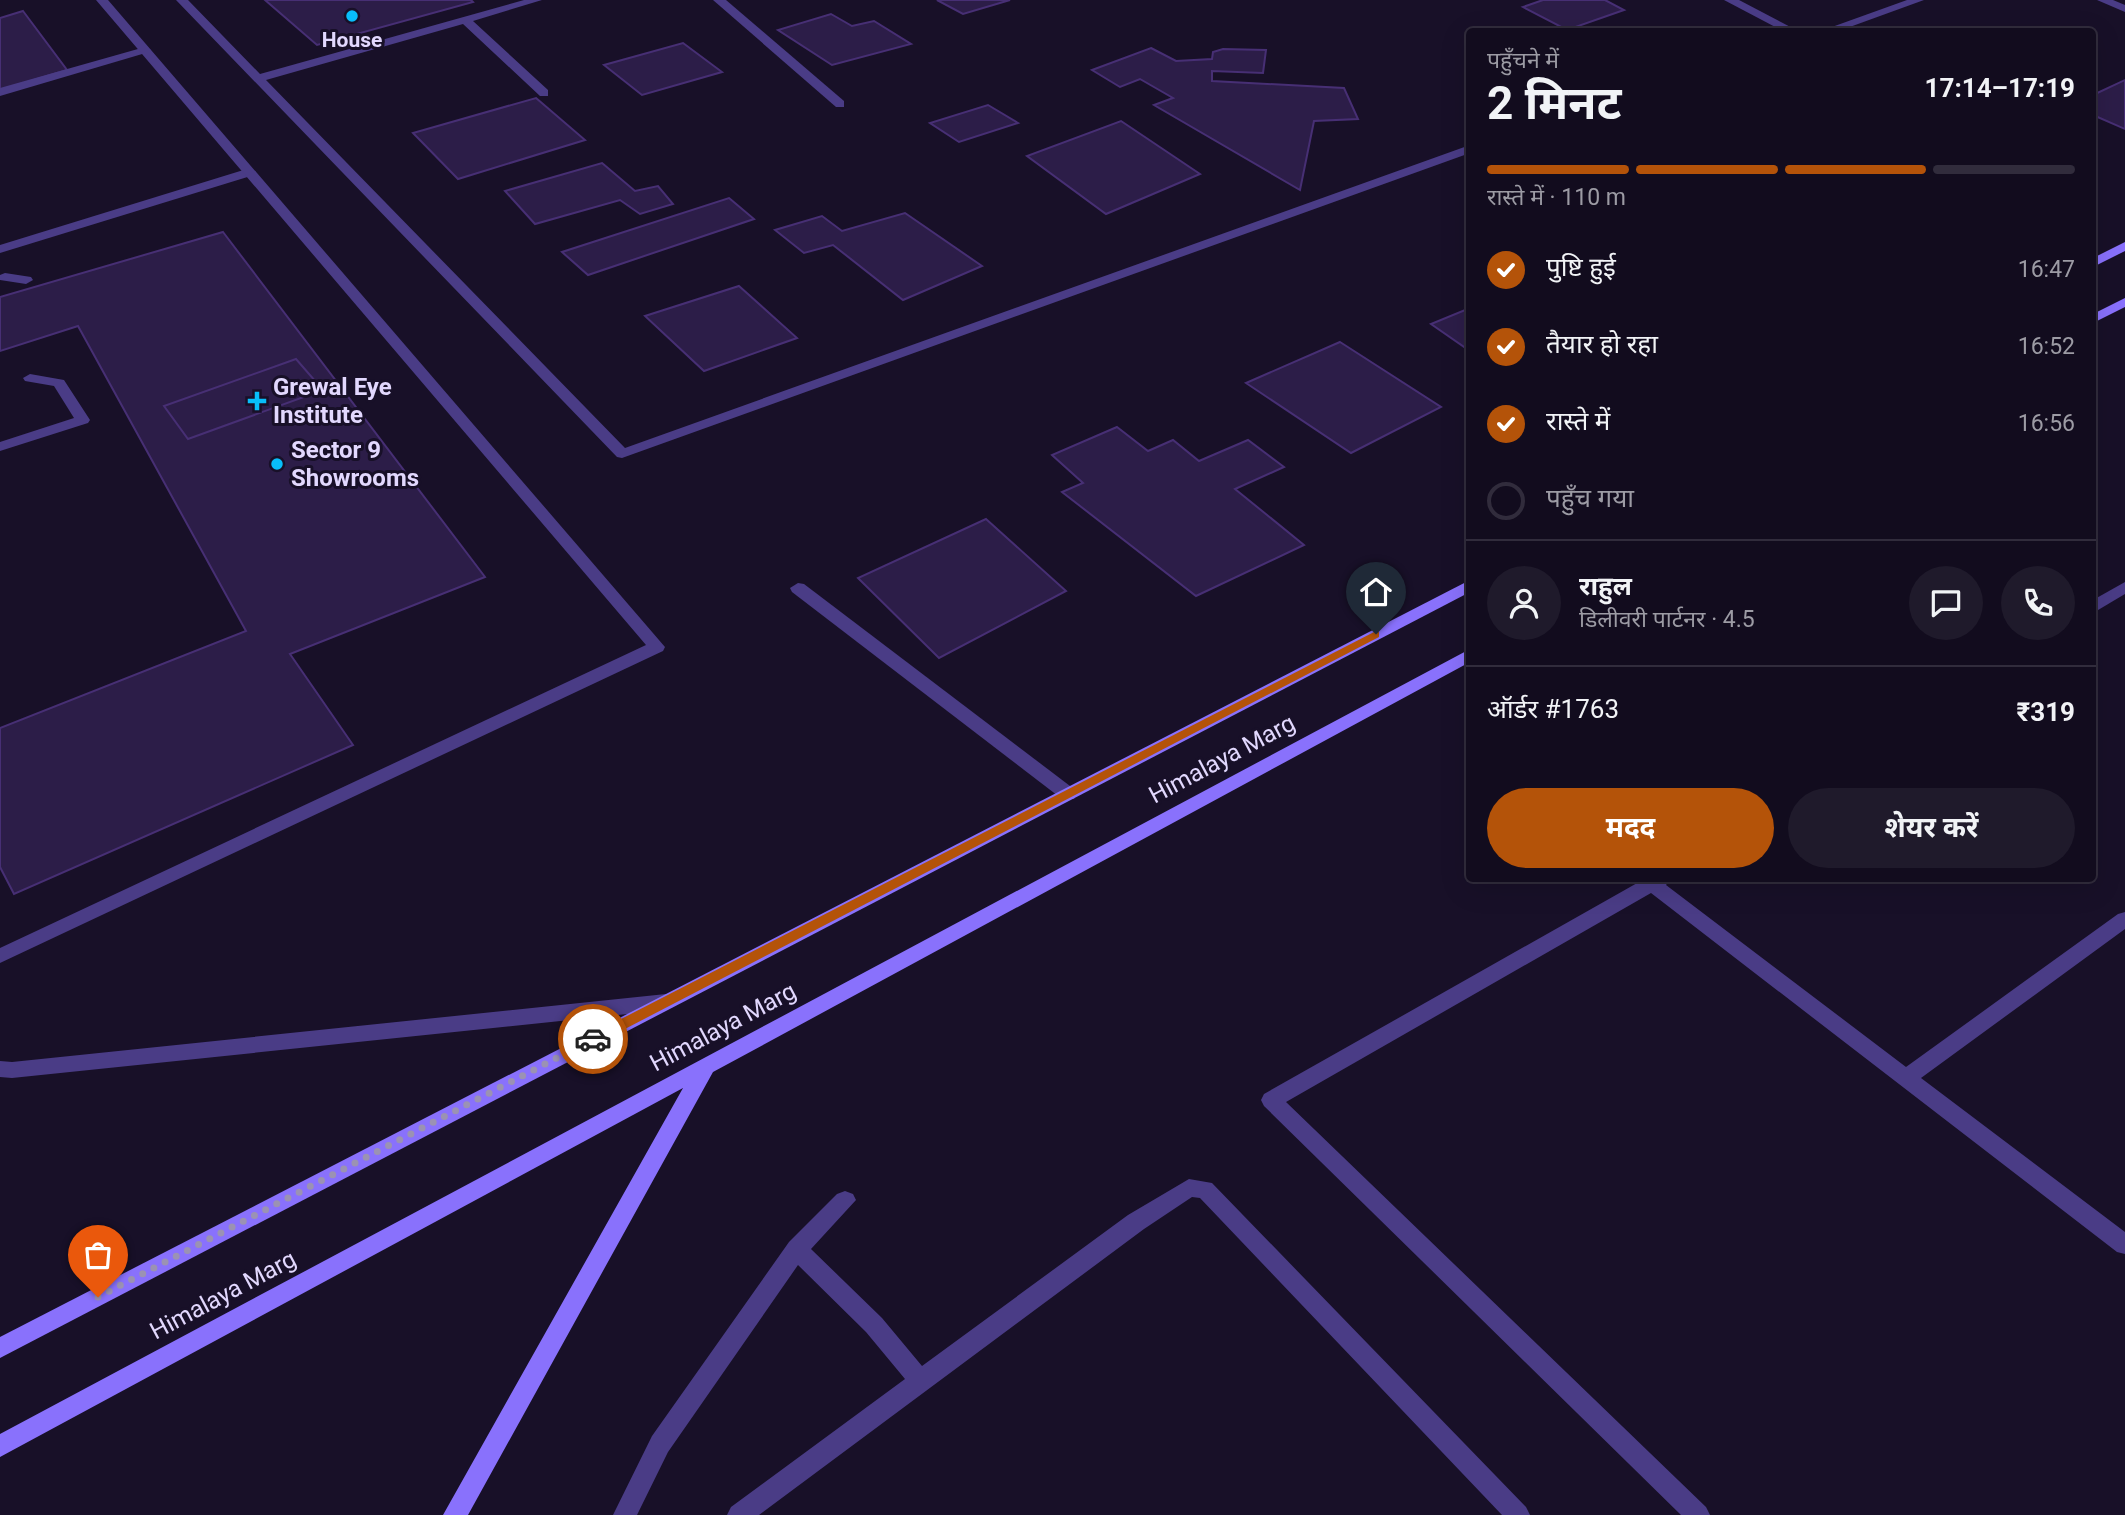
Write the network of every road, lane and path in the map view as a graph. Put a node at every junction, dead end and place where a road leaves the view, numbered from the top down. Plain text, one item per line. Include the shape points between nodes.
1 (102, 0) edge
2 (182, 0) edge
3 (536, 0) edge
4 (719, 0) edge
5 (1730, 0) edge
6 (1919, 0) edge
7 (2104, 0) edge
8 (2125, 9) edge
9 (465, 20) junction
10 (1787, 28) edge
11 (1835, 28) edge
12 (145, 50) junction
13 (258, 78) junction
14 (0, 93) edge
15 (544, 93) dead end
16 (840, 104) dead end
17 (1466, 150) edge
18 (250, 172) junction
19 (2125, 246) edge
20 (0, 249) edge
21 (2096, 261) edge
22 (2, 276) edge
23 (26, 281) dead end
24 (2125, 302) edge
25 (2096, 317) edge
26 (66, 369) dead end
27 (30, 378) dead end
28 (59, 383) junction
29 (0, 447) edge
30 (1466, 587) edge
31 (2125, 587) edge
32 (798, 588) dead end
33 (2096, 606) edge
34 (1466, 657) edge
35 (1068, 793) junction
36 (1655, 882) edge
37 (1658, 882) edge
38 (2125, 919) edge
39 (0, 956) edge
40 (666, 1002) junction
41 (706, 1066) junction
42 (0, 1069) edge
43 (1906, 1078) junction
44 (845, 1200) dead end
45 (2125, 1245) edge
46 (797, 1249) junction
47 (0, 1348) edge
48 (920, 1382) junction
49 (0, 1446) edge
50 (455, 1515) edge
51 (625, 1515) edge
52 (739, 1515) edge
53 (1518, 1515) edge
54 (1698, 1515) edge

1 - 12 street
2 - 13 street
3 - 9 street
4 - 16 street
5 - 10 street
6 - 11 street
7 - 8 street
9 - 13 street
9 - 15 street
12 - 14 street
12 - 18 street
13 - 17 street via 622,454
18 - 20 street
18 - 39 street via 657,648
19 - 21 main road
22 - 23 street
24 - 25 main road
26 - 28 street
27 - 28 street
28 - 29 street via 83,420
30 - 35 main road, Himalaya Marg
31 - 33 street
32 - 35 street
34 - 41 main road, Himalaya Marg
35 - 40 main road, Himalaya Marg
36 - 54 street via 1271,1100
37 - 43 street
38 - 43 street
40 - 42 street
40 - 47 main road, Himalaya Marg
41 - 49 main road, Himalaya Marg
41 - 50 main road
43 - 45 street
44 - 46 street
46 - 48 street via 874,1325
46 - 51 street via 660,1444
48 - 52 street
48 - 53 street via 1136,1222 1197,1186 1205,1189

